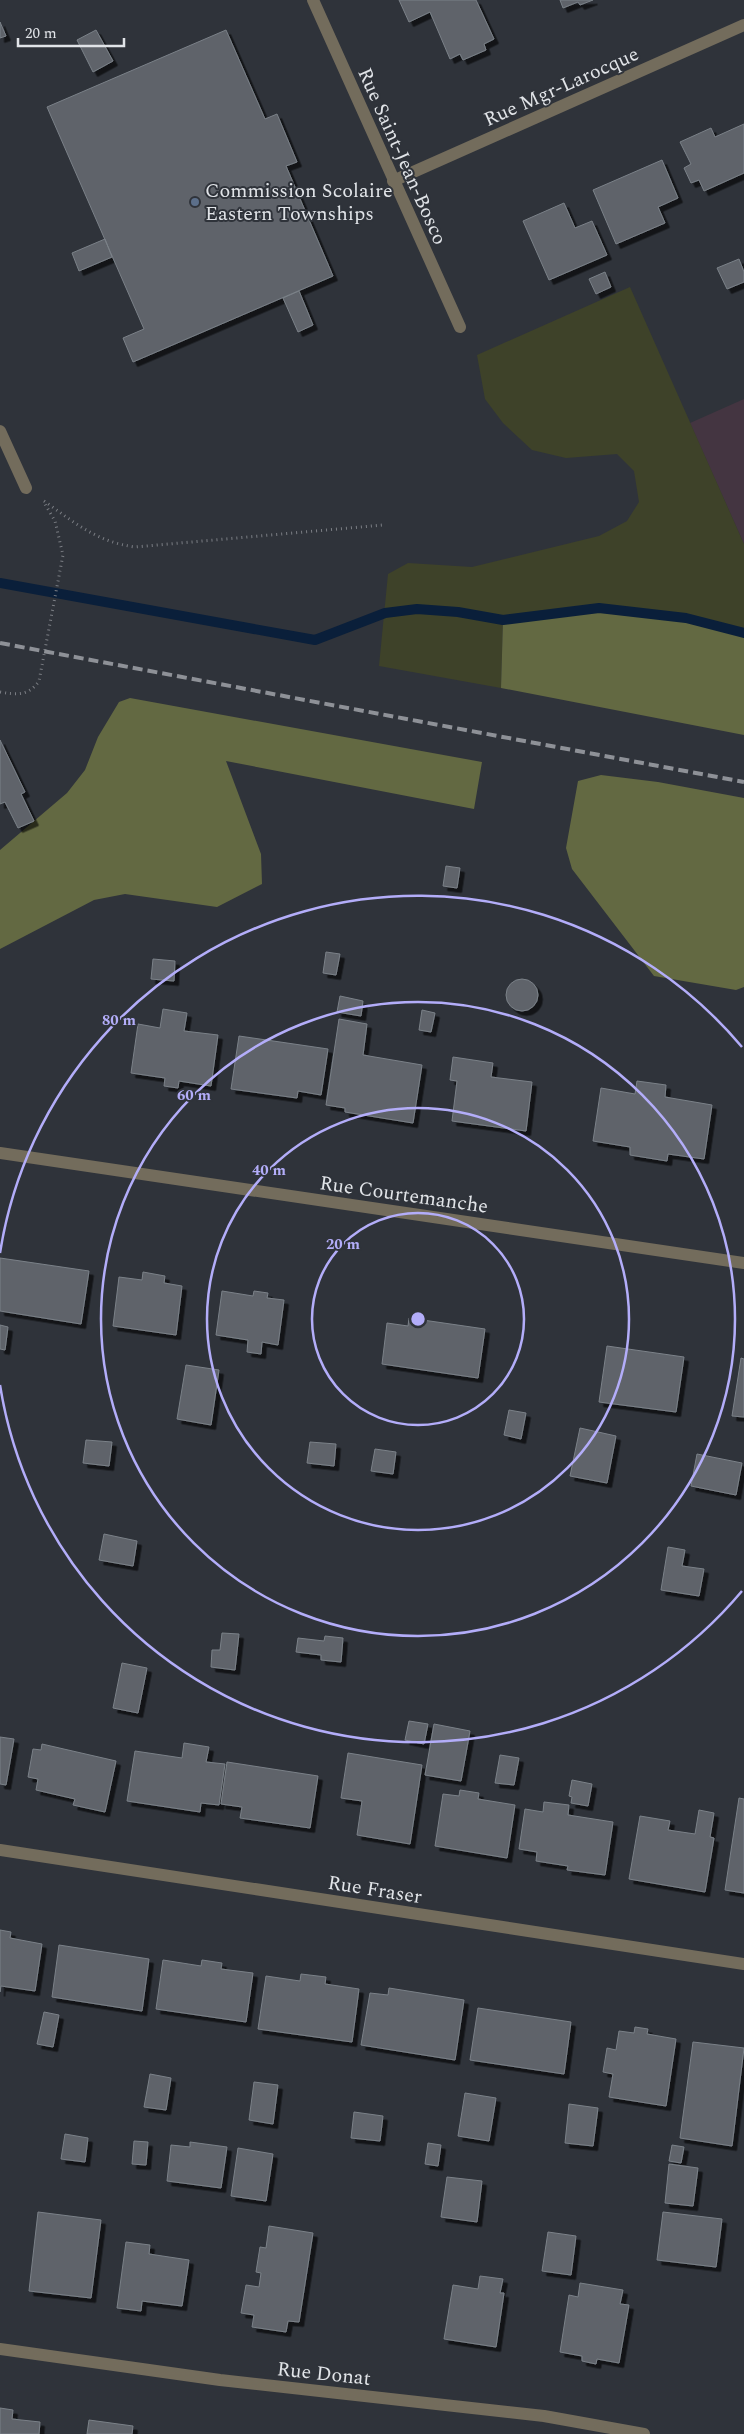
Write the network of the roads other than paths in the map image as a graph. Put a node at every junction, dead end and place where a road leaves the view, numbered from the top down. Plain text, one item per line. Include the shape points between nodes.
1 (313, 0) edge
2 (744, 25) edge
3 (393, 181) junction
4 (460, 327) dead end
5 (0, 431) edge
6 (26, 488) road end
7 (0, 1153) edge
8 (744, 1263) edge
9 (0, 1850) edge
10 (744, 1964) edge
11 (0, 2349) edge
12 (644, 2434) edge

1 - 3 street, Rue Saint-Jean-Bosco
2 - 3 street, Rue Mgr-Larocque
3 - 4 street, Rue Saint-Jean-Bosco
5 - 6 street
7 - 8 street, Rue Courtemanche
9 - 10 street, Rue Fraser
11 - 12 street, Rue Donat via 220,2380 544,2416

